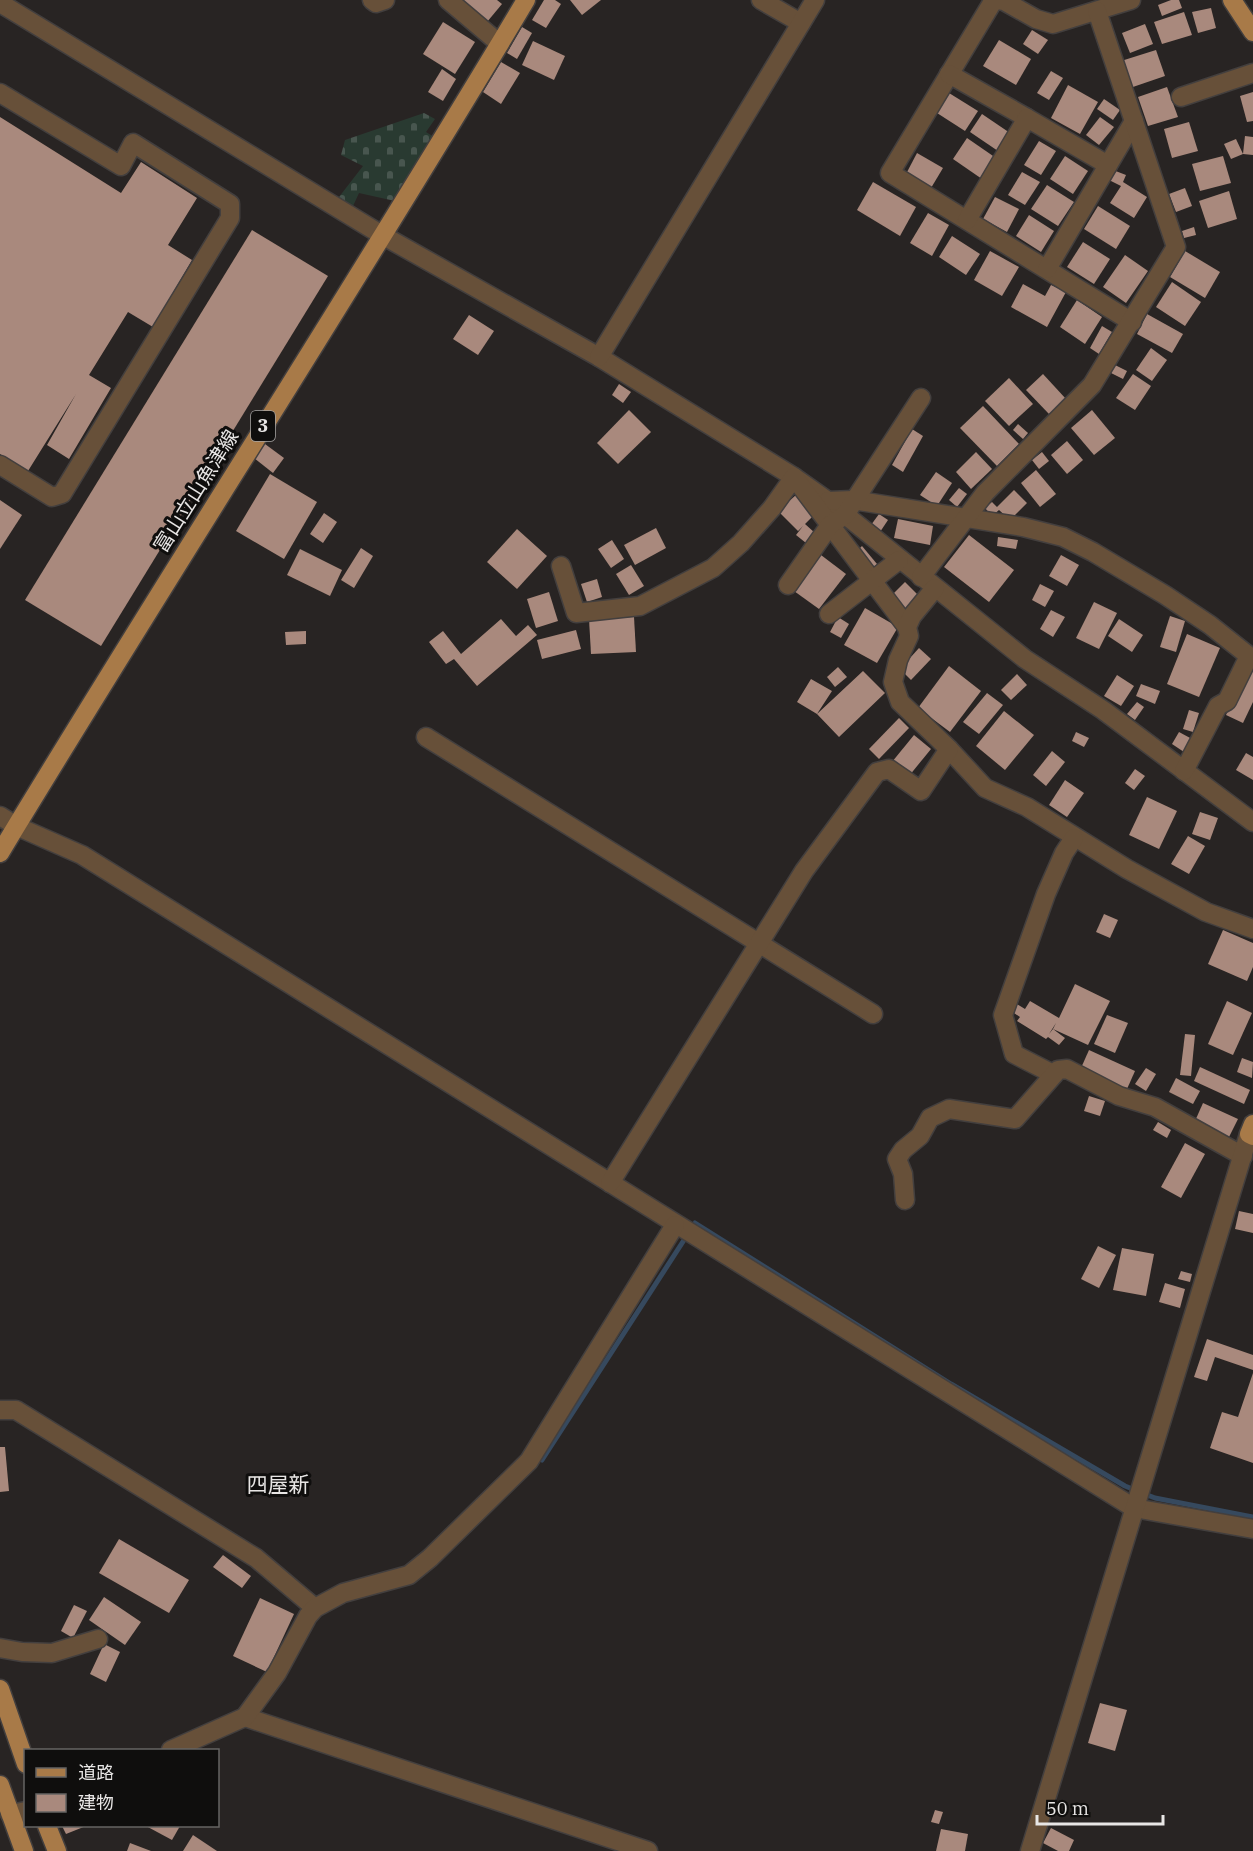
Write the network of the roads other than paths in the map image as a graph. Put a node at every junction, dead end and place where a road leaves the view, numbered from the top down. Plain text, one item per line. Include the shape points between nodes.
1 (372, 0) edge
2 (385, 0) edge
3 (448, 0) edge
4 (526, 0) edge
5 (761, 0) edge
6 (815, 0) edge
7 (998, 0) edge
8 (1131, 0) edge
9 (1232, 0) edge
10 (3, 11) edge
11 (1097, 11) junction
12 (801, 23) junction
13 (1253, 32) edge
14 (500, 44) junction
15 (950, 74) junction
16 (1253, 74) edge
17 (0, 93) edge
18 (1181, 97) dead end
19 (1027, 118) junction
20 (1134, 121) junction
21 (1108, 165) junction
22 (967, 220) junction
23 (382, 235) junction
24 (1047, 269) junction
25 (1132, 322) junction
26 (599, 357) junction
27 (921, 398) dead end
28 (0, 465) edge
29 (794, 477) junction
30 (843, 514) junction
31 (966, 518) junction
32 (899, 560) junction
33 (561, 566) dead end
34 (873, 581) junction
35 (928, 582) junction
36 (788, 585) dead end
37 (829, 614) dead end
38 (907, 627) junction
39 (1251, 657) edge
40 (426, 737) dead end
41 (949, 749) junction
42 (1184, 771) junction
43 (0, 816) edge
44 (1253, 822) edge
45 (16, 826) junction
46 (1074, 838) junction
47 (0, 853) edge
48 (1253, 929) edge
49 (758, 943) junction
50 (873, 1014) dead end
51 (1053, 1074) junction
52 (1252, 1131) edge
53 (1243, 1156) junction
54 (610, 1183) junction
55 (905, 1200) dead end
56 (675, 1225) junction
57 (0, 1410) edge
58 (1134, 1508) junction
59 (1253, 1529) edge
60 (315, 1608) junction
61 (98, 1639) dead end
62 (0, 1648) edge
63 (0, 1689) edge
64 (245, 1717) junction
65 (173, 1749) edge
66 (24, 1758) edge
67 (0, 1785) edge
68 (18, 1813) edge
69 (47, 1827) edge
70 (24, 1851) edge
71 (57, 1851) edge
72 (648, 1851) edge
73 (1030, 1851) edge

1 - 2 street
3 - 14 street
4 - 14 main road, 富山立山魚津線 / 3
5 - 12 street
6 - 12 street
7 - 11 street via 1053,24
7 - 15 street via 992,3
8 - 11 street
9 - 13 main road
10 - 23 street
11 - 20 street
12 - 26 street
14 - 23 main road, 富山立山魚津線 / 3
15 - 19 street
15 - 22 street via 891,172
16 - 18 street
17 - 28 street via 121,166 133,143 230,204 230,218 62,494 52,497
19 - 21 street
19 - 22 street
20 - 21 street
20 - 25 street via 1176,247
21 - 24 street
22 - 24 street
23 - 26 street
23 - 45 main road, 富山立山魚津線 / 3
24 - 25 street
25 - 31 street via 1092,385 985,493
26 - 29 street
27 - 30 street
29 - 30 street
29 - 30 street
29 - 33 street via 741,543 713,568 640,606 576,613
30 - 31 street
30 - 32 street
30 - 34 street
30 - 36 street
31 - 35 street
31 - 39 street via 1063,537 1165,594
32 - 34 street
32 - 35 street
34 - 37 street
34 - 38 street
35 - 38 street
35 - 42 street via 1025,658
38 - 41 street via 909,636 893,682 900,702
39 - 42 street via 1227,701 1218,706
40 - 49 street
41 - 46 street via 985,788 1027,807
41 - 49 street via 921,791 889,769 877,772 804,871
42 - 44 street
43 - 45 street
45 - 47 main road, 富山立山魚津線 / 3
45 - 54 street via 82,855
46 - 48 street via 1206,912
46 - 51 street via 1046,894 1003,1015 1014,1054
49 - 50 street
49 - 54 street
51 - 53 street via 1067,1069 1119,1096 1155,1107
51 - 55 street via 1015,1119 949,1109 930,1118 920,1136 897,1159 903,1174
52 - 53 street
53 - 58 street
54 - 56 street
56 - 58 street
56 - 60 street via 529,1461 409,1575 343,1593
57 - 60 street via 16,1410 256,1558
58 - 59 street
58 - 73 street
60 - 64 street via 277,1673
61 - 62 street via 52,1653
63 - 66 main road
64 - 65 street
64 - 72 street
67 - 68 main road
68 - 70 main road
69 - 71 main road

